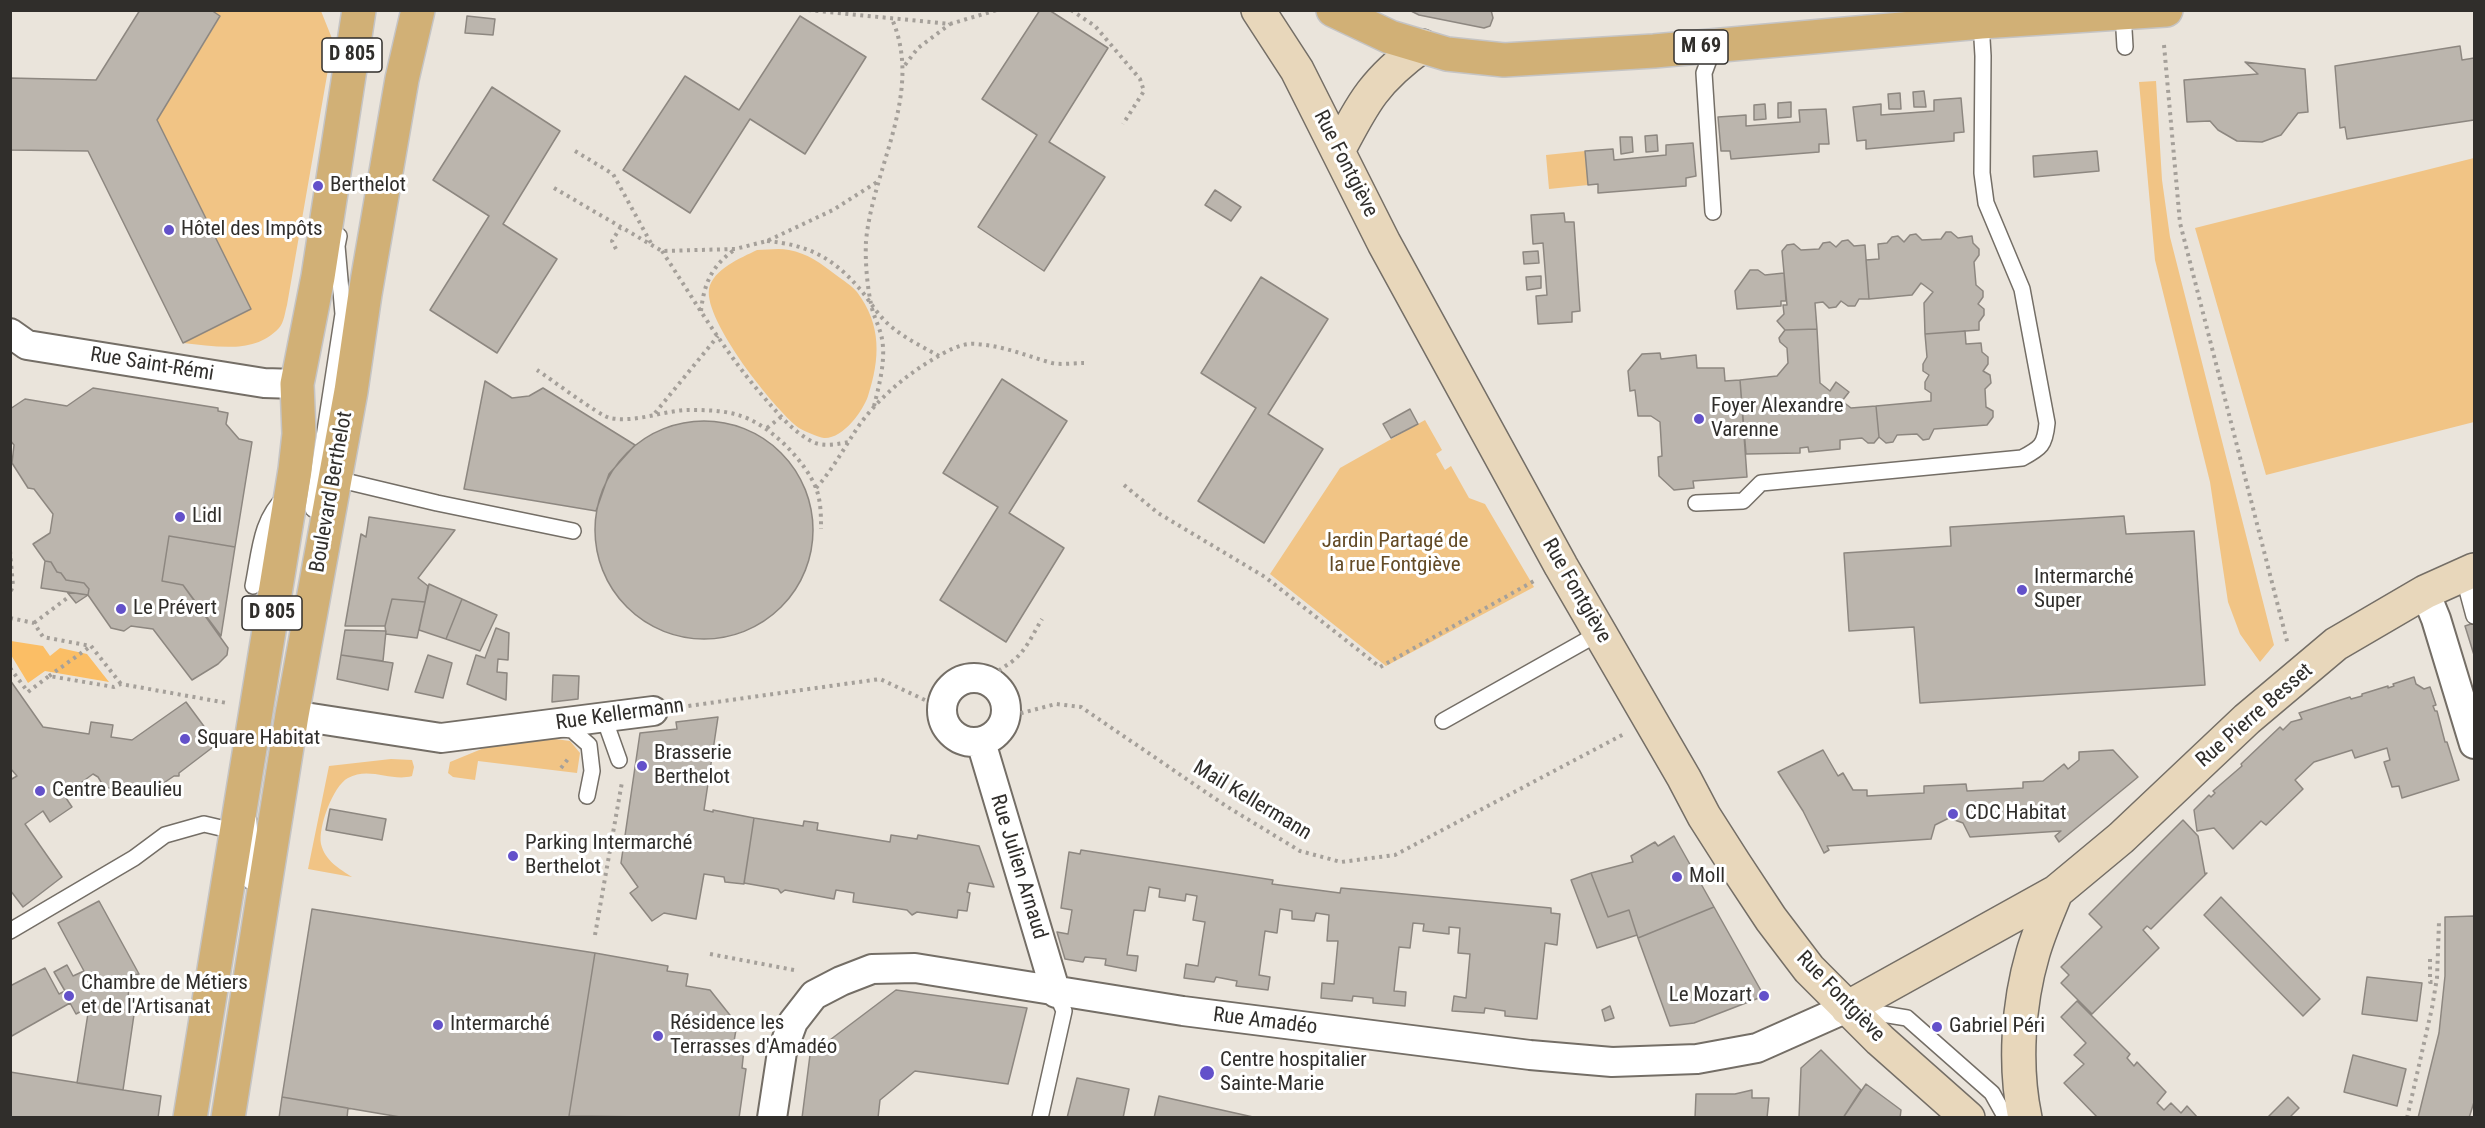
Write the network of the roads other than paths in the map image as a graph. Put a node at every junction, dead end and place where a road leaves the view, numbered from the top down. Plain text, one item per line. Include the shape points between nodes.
1 (418, 10) edge
2 (1258, 10) edge
3 (1332, 10) edge
4 (2166, 10) edge
5 (2123, 13) junction
6 (366, 16) edge
7 (1981, 22) junction
8 (1422, 46) junction
9 (1714, 46) junction
10 (2125, 47) dead end
11 (1338, 151) junction
12 (1713, 212) dead end
13 (10, 333) edge
14 (297, 384) junction
15 (336, 476) junction
16 (290, 492) junction
17 (1696, 502) dead end
18 (573, 531) dead end
19 (2469, 573) edge
20 (253, 586) dead end
21 (2425, 592) junction
22 (2475, 616) edge
23 (1601, 632) junction
24 (653, 711) road end
25 (292, 716) junction
26 (604, 718) junction
27 (1443, 721) dead end
28 (535, 727) junction
29 (981, 742) junction
30 (2475, 744) edge
31 (619, 760) dead end
32 (284, 764) junction
33 (245, 792) junction
34 (587, 796) dead end
35 (238, 832) junction
36 (2056, 892) junction
37 (10, 931) edge
38 (1056, 993) junction
39 (1847, 1008) junction
40 (190, 1118) edge
41 (213, 1118) edge
42 (228, 1118) edge
43 (772, 1118) edge
44 (1040, 1118) edge
45 (1968, 1118) edge
46 (2006, 1118) edge
47 (2025, 1118) edge

1 - 15 main road, Boulevard Berthelot / D 805 via 402,79
2 - 11 main road, Rue Fontgiève via 1297,70
3 - 8 main road, M 69 via 1390,37
4 - 5 main road, M 69
5 - 7 main road, M 69
5 - 10 lane
6 - 14 main road, Boulevard Berthelot / D 805
6 - 32 lane via 366,54 337,246 343,314 280,712
7 - 9 main road, M 69
7 - 17 lane via 1982,173 1986,203 2022,289 2047,423 2045,439 2037,450 2022,458 1761,483 1743,501
8 - 9 main road, M 69 via 1447,54 1504,60
8 - 11 main road via 1371,90
9 - 12 lane via 1704,73
11 - 23 main road, Rue Fontgiève via 1384,243
13 - 14 street, Rue Saint-Rémi via 27,345 264,383
14 - 16 main road, Boulevard Berthelot / D 805 via 299,434
15 - 18 lane via 437,503
15 - 25 main road, Boulevard Berthelot / D 805
16 - 20 lane via 273,508 264,526
16 - 33 main road, Boulevard Berthelot / D 805
19 - 21 main road, Rue Pierre Besset
19 - 22 lane
21 - 30 street
21 - 36 main road, Rue Pierre Besset via 2336,644
23 - 27 lane
23 - 39 main road, Rue Fontgiève via 1704,816 1771,919 1809,969
24 - 26 street, Rue Kellermann
25 - 28 street, Rue Kellermann via 441,738
25 - 32 main road, Boulevard Berthelot / D 805
26 - 28 street, Rue Kellermann
26 - 31 lane
28 - 34 lane via 572,730 588,745 592,771
29 - 29 street via 953,735 944,722 942,708 948,692 961,681 978,678 989,682 999,690 1005,703 1006,717 996,733
29 - 38 street, Rue Julien Arnaud
32 - 42 main road, Boulevard Berthelot / D 805
33 - 35 main road, Boulevard Berthelot / D 805
33 - 41 lane, Boulevard Berthelot via 252,866
35 - 37 lane via 204,824 165,836
35 - 40 main road, Boulevard Berthelot / D 805
36 - 39 main road, Rue Pierre Besset
36 - 47 main road, Rue Pierre Besset via 2033,952 2022,1005 2019,1091
38 - 39 street, Rue Amadéo via 1331,1031 1612,1062 1697,1059 1757,1048
38 - 43 street, Rue Amadéo via 915,968 872,969 841,981 814,995 793,1022 782,1052
38 - 44 lane via 1064,1011
39 - 45 main road, Rue Fontgiève
39 - 46 lane via 1907,1018 1992,1093

